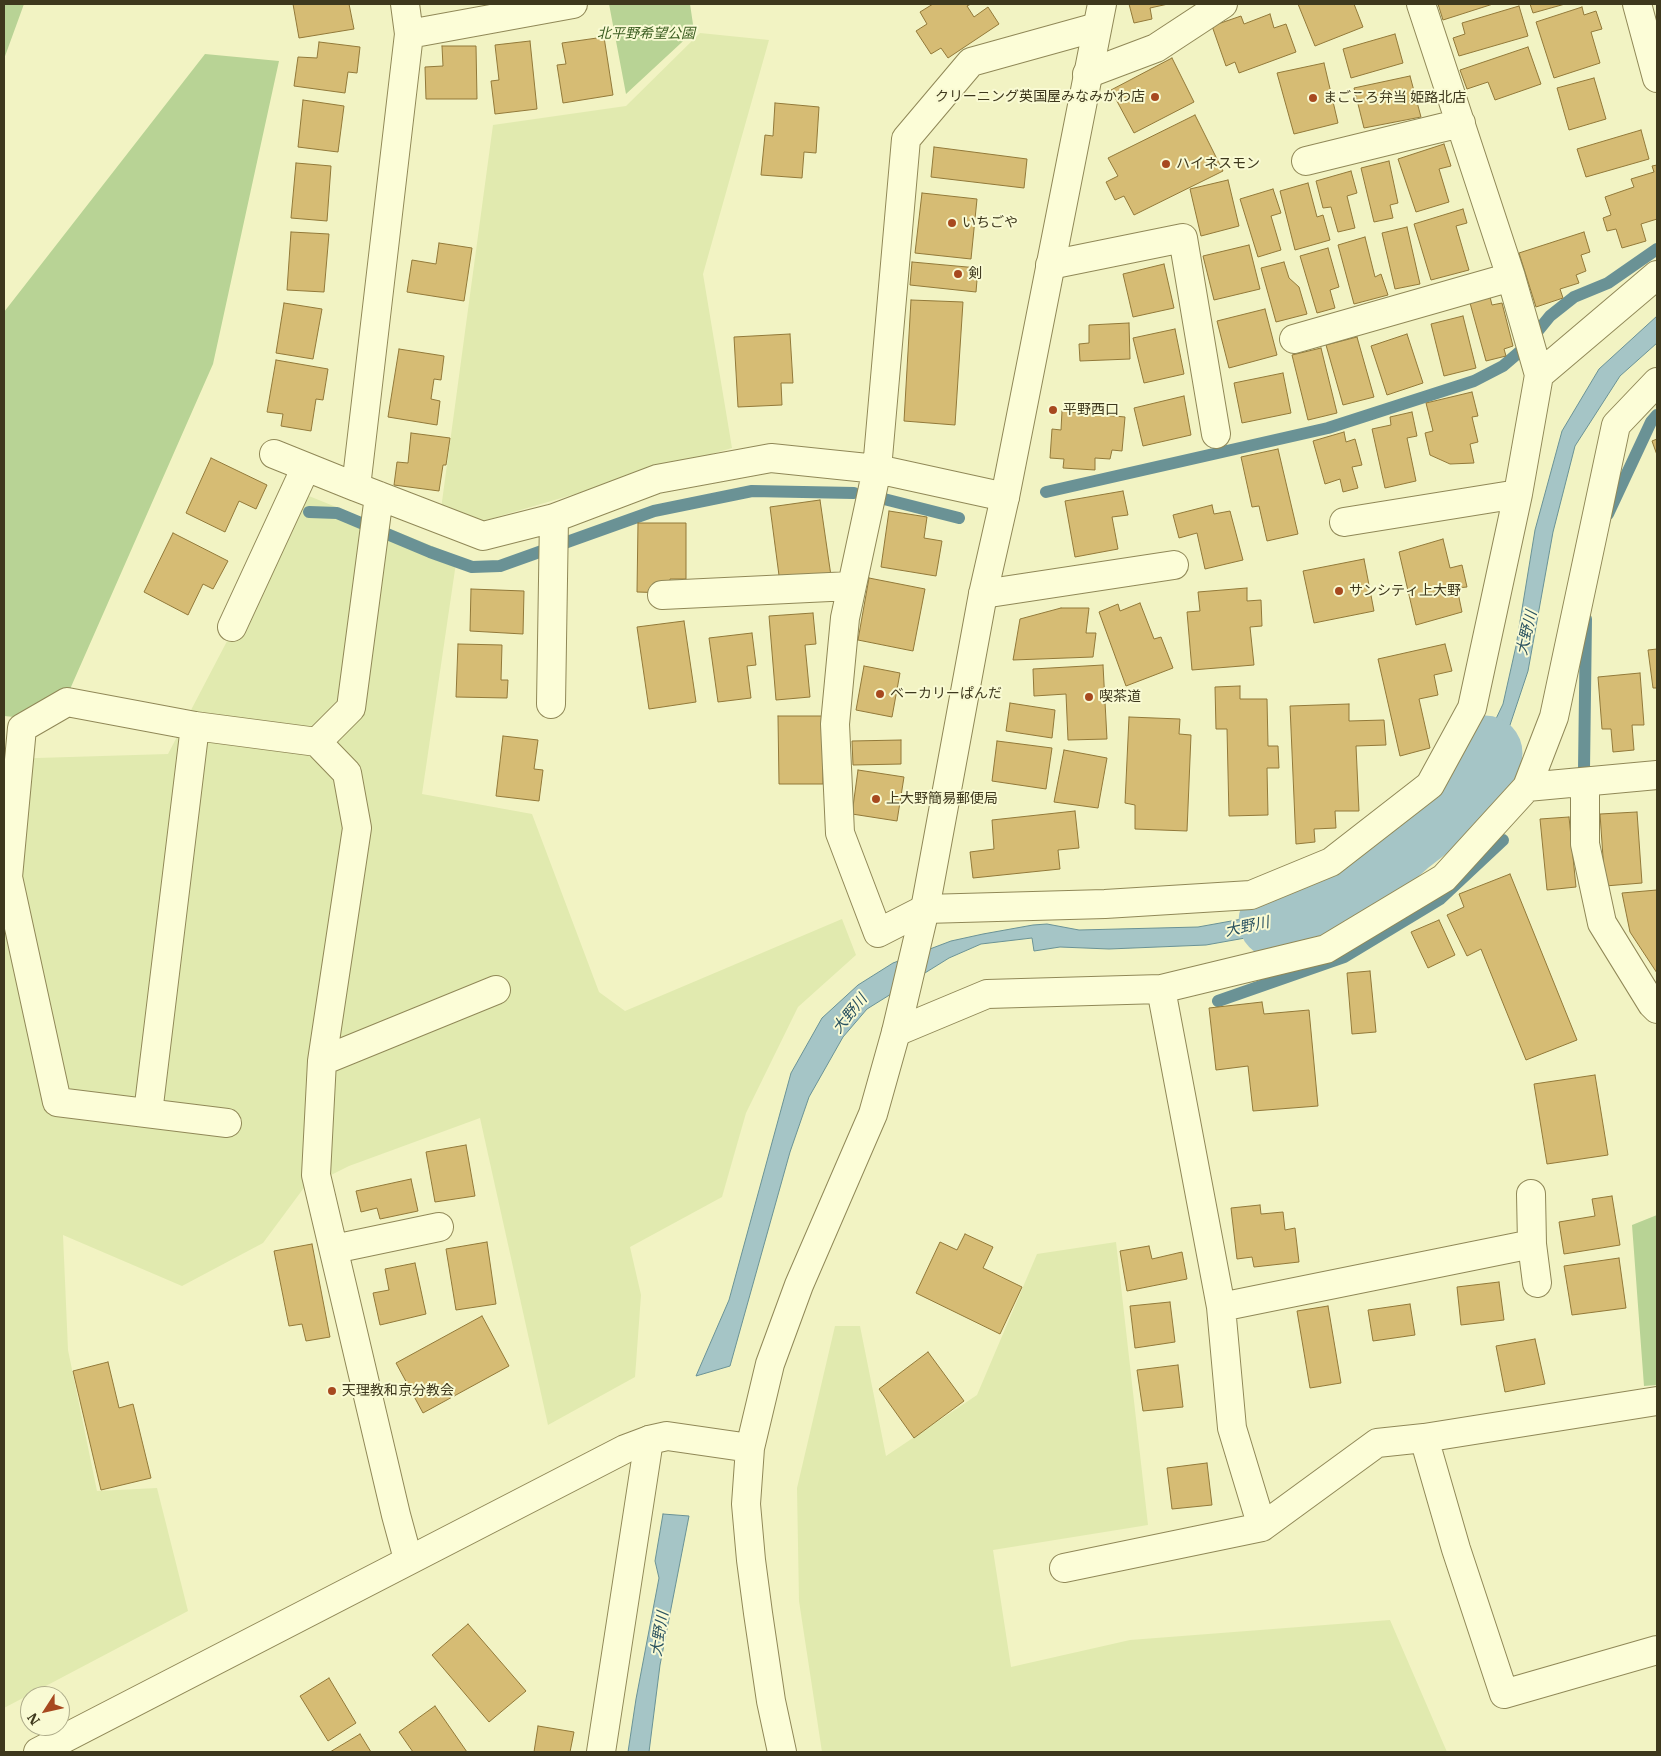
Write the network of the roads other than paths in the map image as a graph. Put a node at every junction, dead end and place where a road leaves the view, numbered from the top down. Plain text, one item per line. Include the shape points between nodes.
1 (406, 4) edge
2 (573, 4) edge
3 (1223, 4) edge
4 (1421, 4) edge
5 (1637, 4) edge
6 (1099, 15) edge
7 (409, 34) junction
8 (1087, 74) junction
9 (1657, 78) edge
10 (1461, 123) junction
11 (1306, 161) dead end
12 (1050, 265) junction
13 (1657, 275) edge
14 (1511, 278) junction
15 (1294, 339) dead end
16 (1539, 375) junction
17 (1657, 382) edge
18 (1216, 434) dead end
19 (274, 454) dead end
20 (306, 467) junction
21 (877, 468) junction
22 (368, 492) junction
23 (1518, 494) junction
24 (1005, 497) junction
25 (554, 518) junction
26 (1344, 522) dead end
27 (1174, 565) dead end
28 (851, 586) junction
29 (983, 594) junction
30 (662, 595) dead end
31 (232, 627) dead end
32 (551, 704) dead end
33 (195, 726) junction
34 (317, 742) junction
35 (1657, 775) edge
36 (1585, 782) junction
37 (1527, 787) junction
38 (925, 909) junction
39 (1161, 989) junction
40 (496, 990) dead end
41 (1657, 1009) edge
42 (896, 1032) junction
43 (322, 1062) junction
44 (148, 1113) junction
45 (227, 1123) dead end
46 (1531, 1194) dead end
47 (440, 1228) dead end
48 (1532, 1244) junction
49 (334, 1249) junction
50 (1537, 1284) dead end
51 (1221, 1307) junction
52 (1657, 1401) edge
53 (1424, 1438) junction
54 (649, 1440) junction
55 (750, 1448) junction
56 (1262, 1527) junction
57 (408, 1560) junction
58 (1064, 1568) dead end
59 (1657, 1650) edge
60 (38, 1752) edge
61 (600, 1752) edge
62 (782, 1752) edge

1 - 7 street
2 - 7 street
3 - 8 street via 1156,48
4 - 10 street
5 - 9 street
6 - 8 street
6 - 21 street via 971,62 906,138
7 - 22 street
8 - 12 street
10 - 11 street
10 - 14 street
12 - 18 street via 1183,238
12 - 24 street
13 - 16 street
14 - 15 street
14 - 16 street
16 - 23 street
17 - 37 street via 1616,425 1554,717
19 - 20 street
20 - 22 street
20 - 31 street
21 - 24 street
21 - 25 street via 771,458 657,479
21 - 28 street
22 - 25 street via 483,536
22 - 34 street via 351,708
23 - 26 street
23 - 38 street via 1472,708 1430,785 1331,862 1251,895 1105,904
24 - 29 street
25 - 32 street
27 - 29 street
28 - 30 street
28 - 38 street via 835,724 840,833 878,933
29 - 38 street
33 - 34 street
33 - 44 street
33 - 44 street via 67,702 22,728 8,877 57,1102
34 - 43 street via 347,773 357,828
35 - 36 street
36 - 37 street
36 - 41 street via 1585,844 1602,923
37 - 39 street via 1444,878 1326,949
38 - 42 street
39 - 42 street via 988,994
39 - 51 street
40 - 43 street
42 - 55 street via 873,1114 799,1285 770,1364
43 - 49 street via 316,1175
44 - 45 street
46 - 48 street
47 - 49 street
48 - 50 street
48 - 51 street
49 - 57 street
51 - 56 street via 1232,1428
52 - 53 street
53 - 56 street via 1378,1443
53 - 59 street via 1456,1549 1504,1694
54 - 55 street via 667,1436
54 - 57 street via 625,1449
54 - 61 street
55 - 62 street via 746,1504 751,1560 771,1701
56 - 58 street
57 - 60 street

